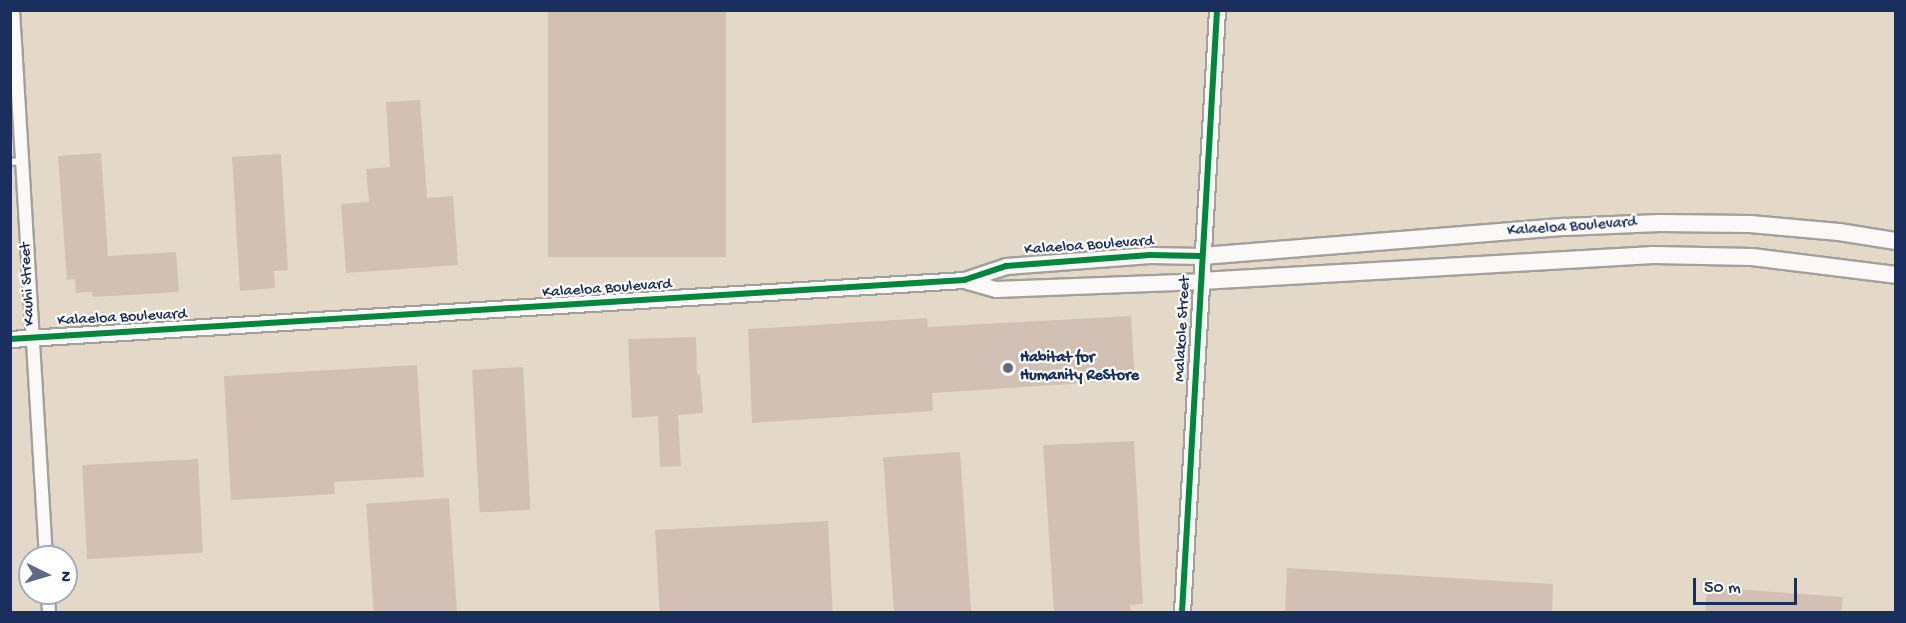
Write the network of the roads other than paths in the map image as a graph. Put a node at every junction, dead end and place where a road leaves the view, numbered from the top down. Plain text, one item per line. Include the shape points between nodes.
1 (13, 10) edge
2 (1216, 10) edge
3 (16, 162) edge
4 (1896, 241) edge
5 (1202, 256) junction
6 (1896, 275) edge
7 (964, 280) junction
8 (1201, 281) junction
9 (32, 338) junction
10 (10, 339) edge
11 (45, 545) edge
12 (1182, 612) edge

1 - 3 street, Kauhi Street
2 - 5 street, Malakole Street
3 - 9 street, Kauhi Street
4 - 5 main road, Kalaeloa Boulevard via 1750,224 1660,223
5 - 7 street, Kalaeloa Boulevard via 1150,255 1006,266
5 - 8 street, Malakole Street
6 - 8 main road, Kalaeloa Boulevard via 1752,257 1653,255
7 - 8 street, Kalaeloa Boulevard via 996,289
7 - 9 street, Kalaeloa Boulevard
8 - 12 street, Malakole Street
9 - 10 street, Kalaeloa Boulevard
9 - 11 street, Kauhi Street

